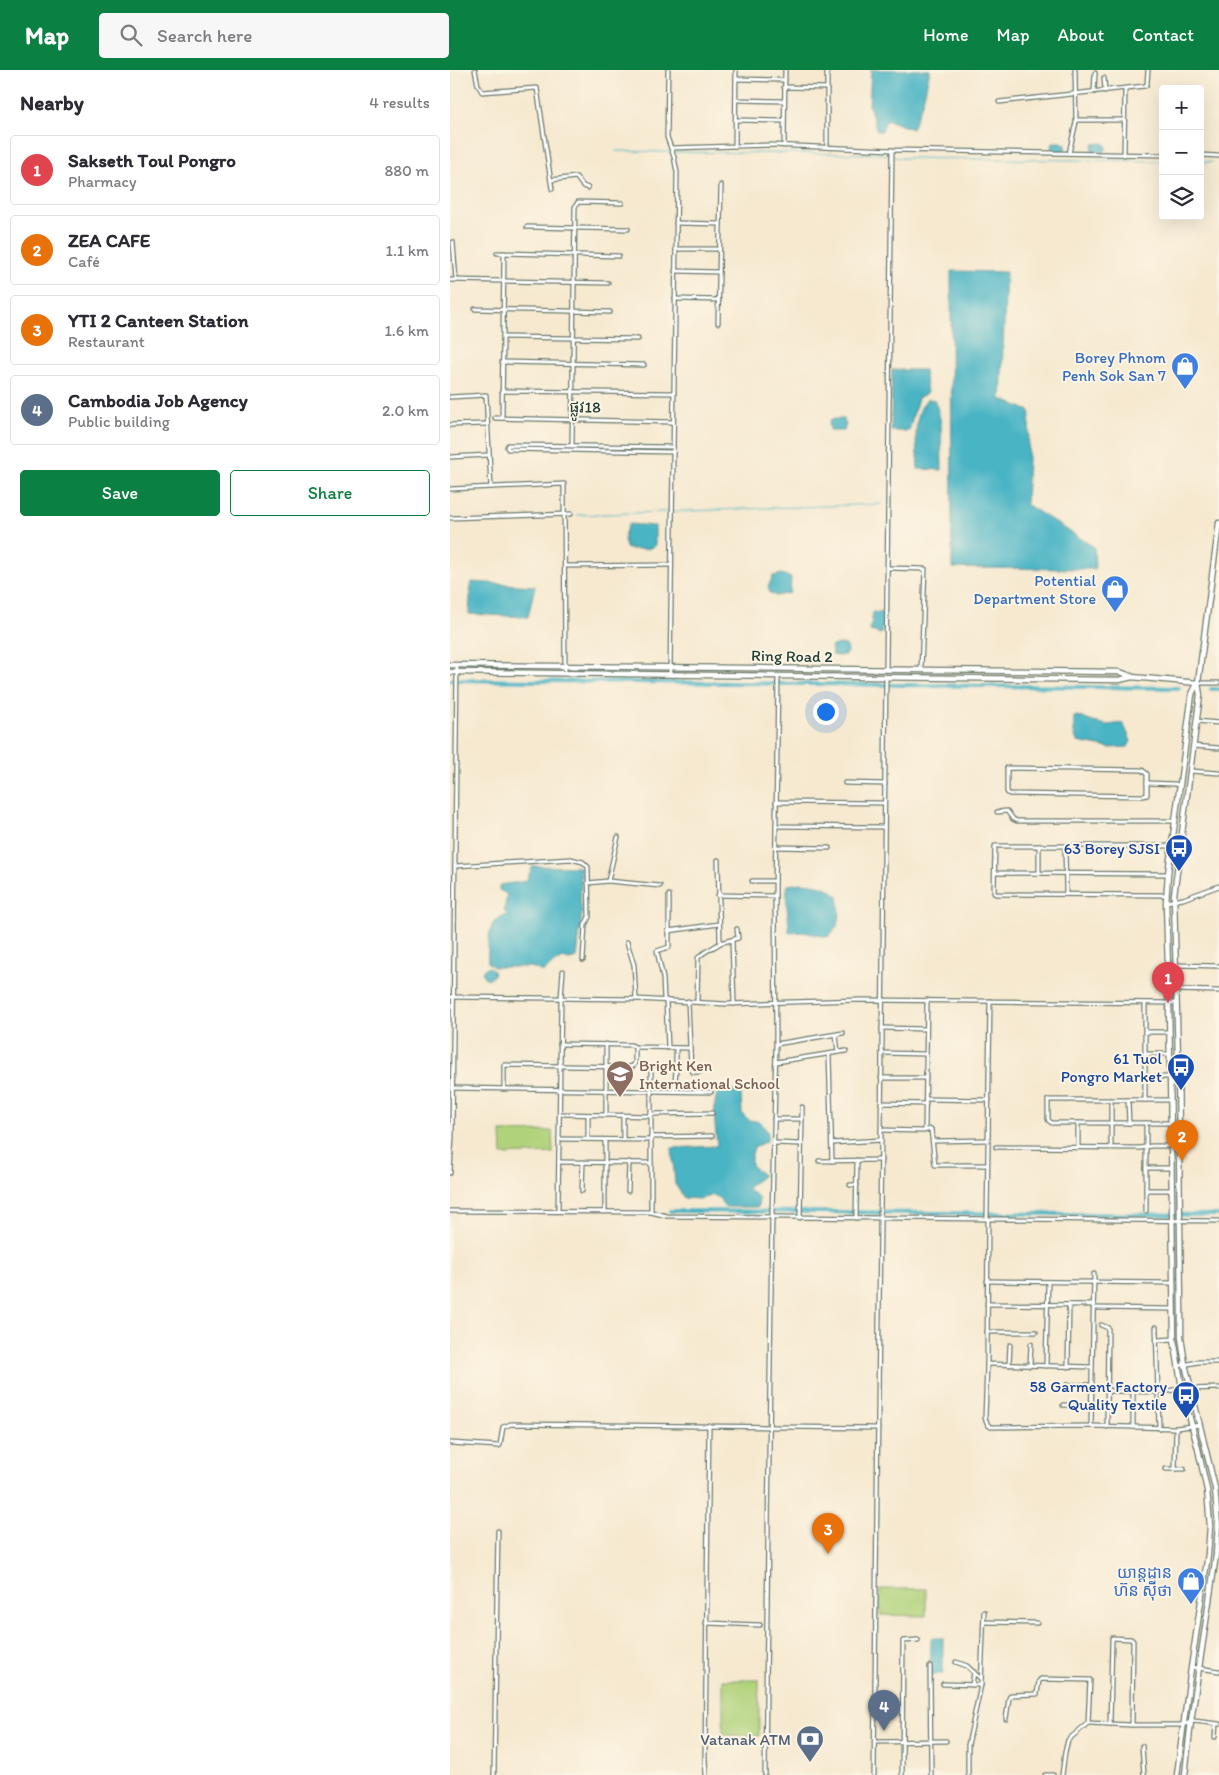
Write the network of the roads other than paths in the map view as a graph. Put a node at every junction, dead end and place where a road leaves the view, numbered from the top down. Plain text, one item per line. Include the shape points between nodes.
1 (475, 70) edge
2 (668, 70) edge
3 (736, 70) edge
4 (785, 70) edge
5 (827, 70) edge
6 (1075, 70) edge
7 (1148, 70) edge
8 (1095, 73) dead end
9 (1104, 78) dead end
10 (736, 79) junction
11 (784, 80) junction
12 (784, 87) junction
13 (827, 88) junction
14 (1125, 89) junction
15 (1105, 91) junction
16 (1094, 92) junction
17 (1076, 94) junction
18 (736, 100) junction
19 (784, 101) junction
20 (999, 102) dead end
21 (736, 120) junction
22 (1076, 120) junction
23 (1124, 120) junction
24 (784, 121) junction
25 (735, 146) junction
26 (784, 146) junction
27 (827, 147) junction
28 (672, 149) junction
29 (892, 153) junction
30 (1069, 153) junction
31 (1124, 155) junction
32 (1159, 155) edge
33 (1204, 156) edge
34 (1219, 156) edge
35 (550, 180) junction
36 (721, 185) dead end
37 (588, 188) dead end
38 (552, 189) dead end
39 (622, 203) dead end
40 (676, 223) junction
41 (720, 224) junction
42 (527, 227) dead end
43 (575, 228) junction
44 (628, 229) dead end
45 (453, 242) dead end
46 (676, 249) junction
47 (719, 250) junction
48 (497, 253) dead end
49 (504, 253) junction
50 (574, 255) junction
51 (619, 256) dead end
52 (675, 271) junction
53 (719, 272) junction
54 (450, 280) edge
55 (456, 280) junction
56 (504, 281) junction
57 (574, 282) junction
58 (608, 283) dead end
59 (675, 299) junction
60 (719, 300) junction
61 (476, 308) dead end
62 (503, 309) junction
63 (574, 311) junction
64 (610, 312) dead end
65 (718, 323) dead end
66 (503, 337) junction
67 (574, 338) junction
68 (638, 340) dead end
69 (502, 362) junction
70 (573, 364) junction
71 (644, 365) dead end
72 (502, 390) junction
73 (573, 392) junction
74 (674, 393) junction
75 (450, 397) edge
76 (495, 418) dead end
77 (502, 418) junction
78 (572, 420) junction
79 (673, 422) junction
80 (487, 424) junction
81 (450, 425) edge
82 (622, 446) junction
83 (673, 447) junction
84 (572, 448) junction
85 (622, 451) junction
86 (673, 452) junction
87 (489, 455) junction
88 (450, 457) edge
89 (491, 488) junction
90 (450, 489) edge
91 (564, 514) junction
92 (571, 514) dead end
93 (450, 518) edge
94 (1219, 523) edge
95 (1217, 551) edge
96 (672, 565) junction
97 (565, 566) junction
98 (888, 568) junction
99 (1216, 568) edge
100 (450, 665) edge
101 (457, 665) junction
102 (565, 666) junction
103 (670, 667) junction
104 (778, 669) junction
105 (886, 670) junction
106 (921, 670) junction
107 (450, 672) edge
108 (565, 672) junction
109 (670, 674) junction
110 (457, 675) junction
111 (778, 677) junction
112 (1132, 677) junction
113 (886, 682) junction
114 (1198, 683) junction
115 (1219, 683) edge
116 (1196, 721) junction
117 (1219, 723) edge
118 (1193, 746) junction
119 (1219, 748) edge
120 (1190, 771) junction
121 (1219, 773) edge
122 (845, 783) dead end
123 (1147, 783) junction
124 (885, 784) junction
125 (1180, 786) junction
126 (776, 802) junction
127 (884, 803) junction
128 (998, 812) dead end
129 (1175, 821) junction
130 (776, 826) junction
131 (884, 827) junction
132 (618, 837) dead end
133 (1039, 846) junction
134 (1172, 846) junction
135 (776, 847) junction
136 (1065, 847) junction
137 (829, 848) dead end
138 (718, 860) dead end
139 (455, 866) junction
140 (1039, 872) junction
141 (995, 873) junction
142 (1065, 873) junction
143 (1168, 874) junction
144 (608, 881) junction
145 (752, 881) dead end
146 (776, 881) junction
147 (588, 883) junction
148 (660, 886) dead end
149 (1219, 886) edge
150 (1066, 894) junction
151 (1166, 894) junction
152 (669, 895) dead end
153 (718, 895) junction
154 (775, 896) junction
155 (1174, 900) junction
156 (1166, 902) junction
157 (719, 924) junction
158 (737, 929) dead end
159 (668, 931) junction
160 (732, 940) junction
161 (627, 942) dead end
162 (720, 943) junction
163 (583, 960) dead end
164 (1176, 965) junction
165 (1219, 966) edge
166 (563, 971) dead end
167 (1169, 990) junction
168 (1177, 990) junction
169 (1219, 991) edge
170 (451, 997) edge
171 (561, 998) junction
172 (636, 999) junction
173 (665, 1000) junction
174 (882, 1000) junction
175 (927, 1000) junction
176 (688, 1001) junction
177 (990, 1001) junction
178 (697, 1002) junction
179 (776, 1003) junction
180 (1145, 1003) junction
181 (1169, 1003) junction
182 (1177, 1003) junction
183 (734, 1004) junction
184 (882, 1028) junction
185 (926, 1030) junction
186 (1145, 1032) junction
187 (1170, 1032) junction
188 (843, 1033) dead end
189 (836, 1034) junction
190 (560, 1044) junction
191 (606, 1044) junction
192 (776, 1044) junction
193 (635, 1047) junction
194 (668, 1048) junction
195 (676, 1048) junction
196 (690, 1048) junction
197 (846, 1051) dead end
198 (838, 1052) junction
199 (881, 1053) junction
200 (829, 1054) junction
201 (926, 1054) junction
202 (1145, 1054) junction
203 (1170, 1054) junction
204 (776, 1062) junction
205 (560, 1066) junction
206 (606, 1066) junction
207 (651, 1072) dead end
208 (699, 1072) dead end
209 (1145, 1077) junction
210 (1170, 1077) junction
211 (881, 1078) junction
212 (926, 1078) junction
213 (453, 1088) junction
214 (504, 1089) junction
215 (560, 1090) junction
216 (606, 1090) junction
217 (651, 1091) junction
218 (674, 1091) junction
219 (711, 1092) dead end
220 (926, 1099) junction
221 (988, 1100) junction
222 (1111, 1100) junction
223 (1128, 1100) junction
224 (1145, 1100) junction
225 (1170, 1100) junction
226 (881, 1103) junction
227 (926, 1104) junction
228 (802, 1107) dead end
229 (560, 1114) junction
230 (712, 1114) dead end
231 (588, 1115) junction
232 (606, 1115) junction
233 (623, 1115) junction
234 (651, 1115) junction
235 (774, 1119) junction
236 (802, 1119) junction
237 (1078, 1122) junction
238 (1111, 1122) junction
239 (1128, 1123) junction
240 (1146, 1123) junction
241 (1171, 1123) junction
242 (881, 1130) junction
243 (925, 1130) junction
244 (712, 1136) dead end
245 (559, 1139) junction
246 (588, 1139) junction
247 (651, 1139) junction
248 (605, 1140) junction
249 (623, 1140) junction
250 (881, 1140) junction
251 (988, 1140) junction
252 (934, 1141) junction
253 (774, 1143) junction
254 (832, 1143) junction
255 (801, 1144) junction
256 (1171, 1146) junction
257 (1179, 1146) junction
258 (996, 1147) dead end
259 (1078, 1147) junction
260 (1111, 1147) junction
261 (1146, 1147) junction
262 (857, 1160) junction
263 (880, 1160) junction
264 (819, 1161) dead end
265 (832, 1161) junction
266 (559, 1162) junction
267 (583, 1162) junction
268 (605, 1162) junction
269 (629, 1162) junction
270 (651, 1163) junction
271 (988, 1165) junction
272 (1146, 1168) junction
273 (1171, 1168) junction
274 (450, 1172) edge
275 (857, 1185) junction
276 (850, 1186) dead end
277 (1146, 1190) junction
278 (1172, 1190) junction
279 (582, 1191) dead end
280 (628, 1191) dead end
281 (450, 1211) edge
282 (1146, 1211) dead end
283 (558, 1212) junction
284 (605, 1212) junction
285 (651, 1212) junction
286 (772, 1214) junction
287 (800, 1214) junction
288 (880, 1215) junction
289 (1172, 1216) junction
290 (1180, 1216) junction
291 (856, 1217) junction
292 (987, 1217) junction
293 (1219, 1221) edge
294 (1094, 1274) dead end
295 (988, 1281) junction
296 (1048, 1282) junction
297 (1094, 1283) junction
298 (1173, 1283) junction
299 (987, 1304) junction
300 (1048, 1304) junction
301 (1069, 1304) junction
302 (1094, 1307) junction
303 (1173, 1309) junction
304 (1101, 1325) dead end
305 (1156, 1327) dead end
306 (987, 1332) junction
307 (1036, 1332) dead end
308 (1174, 1339) junction
309 (1157, 1340) junction
310 (1031, 1344) dead end
311 (1010, 1345) dead end
312 (1219, 1362) edge
313 (988, 1364) junction
314 (1185, 1364) junction
315 (1009, 1365) junction
316 (1030, 1366) junction
317 (1046, 1366) junction
318 (1177, 1366) junction
319 (1068, 1367) junction
320 (1092, 1367) junction
321 (1067, 1385) dead end
322 (1092, 1385) junction
323 (1182, 1388) junction
324 (1219, 1388) edge
325 (1190, 1389) junction
326 (1107, 1391) junction
327 (1133, 1392) junction
328 (1159, 1392) junction
329 (1062, 1405) dead end
330 (1092, 1406) junction
331 (1200, 1424) junction
332 (709, 1425) junction
333 (770, 1426) junction
334 (1091, 1426) junction
335 (1193, 1426) junction
336 (1107, 1427) junction
337 (878, 1428) junction
338 (1133, 1428) junction
339 (1159, 1428) junction
340 (1176, 1428) junction
341 (450, 1443) edge
342 (1166, 1469) dead end
343 (1175, 1469) junction
344 (1184, 1469) dead end
345 (1210, 1509) junction
346 (1218, 1509) junction
347 (498, 1531) dead end
348 (1210, 1544) junction
349 (1217, 1545) junction
350 (984, 1612) dead end
351 (984, 1622) junction
352 (706, 1623) junction
353 (1037, 1623) dead end
354 (760, 1625) dead end
355 (918, 1640) dead end
356 (956, 1662) dead end
357 (930, 1666) dead end
358 (1191, 1668) junction
359 (1199, 1669) junction
360 (1219, 1671) edge
361 (974, 1672) junction
362 (982, 1679) junction
363 (943, 1684) dead end
364 (972, 1685) junction
365 (982, 1685) junction
366 (1006, 1719) dead end
367 (1191, 1721) junction
368 (1088, 1724) junction
369 (1110, 1724) junction
370 (1217, 1724) edge
371 (1132, 1725) junction
372 (1183, 1725) junction
373 (1215, 1737) dead end
374 (902, 1741) junction
375 (931, 1741) junction
376 (946, 1741) dead end
377 (875, 1742) junction
378 (1142, 1746) dead end
379 (494, 1775) edge
380 (706, 1775) edge
381 (765, 1775) edge
382 (874, 1775) edge
383 (902, 1775) edge
384 (931, 1775) edge
385 (968, 1775) edge
386 (1045, 1775) edge
387 (1053, 1775) edge
388 (1062, 1775) edge
389 (1144, 1775) edge
390 (1177, 1775) edge
391 (1185, 1775) edge

1 - 35 street via 482,92 537,88
2 - 28 street via 667,137
3 - 10 street
4 - 11 street
5 - 13 street
6 - 17 street
7 - 14 street via 1145,86
8 - 16 street
9 - 15 street
10 - 11 street
10 - 18 street
11 - 12 street
12 - 13 street
12 - 19 street
13 - 27 street
14 - 15 street
14 - 23 street
15 - 16 street
16 - 17 street
17 - 20 street
17 - 22 street
18 - 19 street
18 - 21 street
19 - 24 street
21 - 24 street
21 - 25 street
22 - 23 street
22 - 30 street
23 - 31 street
24 - 26 street
25 - 26 street
25 - 28 street
26 - 27 street
27 - 29 street
28 - 40 street via 676,172
29 - 30 street
29 - 98 street
30 - 31 street
31 - 32 street
33 - 34 street
35 - 37 street via 576,177
35 - 38 street
36 - 41 street
39 - 43 street via 578,202
40 - 41 street
40 - 46 street
41 - 47 street
42 - 43 street
43 - 44 street
43 - 50 street
45 - 55 street
46 - 47 street
46 - 52 street
47 - 53 street
48 - 49 street
49 - 50 street
49 - 56 street
50 - 51 street
50 - 57 street
52 - 53 street
52 - 59 street
53 - 60 street
54 - 55 street
55 - 56 street
56 - 57 street
56 - 62 street
57 - 58 street
57 - 63 street
59 - 60 street
59 - 74 street
60 - 65 street
61 - 62 street
62 - 63 street
62 - 66 street
63 - 64 street
63 - 67 street
66 - 67 street
66 - 69 street
67 - 68 street
67 - 70 street
69 - 70 street
69 - 72 street
70 - 71 street
70 - 73 street
72 - 73 street
72 - 77 street
73 - 74 street
73 - 78 street
74 - 79 street
75 - 80 street via 486,395
76 - 77 street, ផ្លូវ18
77 - 78 street, ផ្លូវ18
78 - 79 street, ផ្លូវ18
78 - 84 street
79 - 83 street
80 - 81 street
80 - 87 street
82 - 83 street
82 - 84 street
82 - 85 street
83 - 86 street
84 - 84 street via 508,445 506,447 508,449
84 - 85 street
85 - 86 street
86 - 96 street
87 - 88 street
87 - 89 street
89 - 90 street
89 - 91 street via 564,484
91 - 92 street
91 - 93 street
91 - 97 street
94 - 95 main road
95 - 99 main road
96 - 97 street
96 - 103 street
97 - 102 street
98 - 105 street
98 - 106 street via 925,569
99 - 114 main road
100 - 101 main road, Ring Road 2
101 - 102 main road, Ring Road 2
101 - 110 street
102 - 103 main road, Ring Road 2
102 - 108 street
103 - 104 main road, Ring Road 2
103 - 109 street
104 - 105 main road, Ring Road 2
104 - 111 main road
105 - 106 main road, Ring Road 2
105 - 113 main road
106 - 112 main road, Ring Road 2 via 1120,672
107 - 110 main road, Ring Road 2
108 - 109 main road, Ring Road 2
108 - 110 main road, Ring Road 2
109 - 111 main road, Ring Road 2
110 - 139 street
111 - 113 main road, Ring Road 2
111 - 126 street
112 - 113 main road, Ring Road 2 via 1110,680
112 - 114 main road, Ring Road 2
113 - 124 street
114 - 115 street
114 - 116 main road via 1200,695
114 - 125 main road via 1192,694
116 - 117 street
116 - 118 main road
118 - 119 street
118 - 120 main road
120 - 121 street
120 - 155 main road
122 - 124 street
123 - 123 street via 1147,774 1142,770 1009,767 1006,770 1007,792 1011,794 1145,796
123 - 125 street
124 - 127 street
125 - 129 main road
126 - 127 street
126 - 130 street
127 - 131 street
128 - 129 street via 1007,811 1017,821
129 - 134 main road
130 - 131 street
130 - 135 street
131 - 174 street
132 - 144 street
133 - 136 street
133 - 140 street
133 - 141 street via 995,846
134 - 136 street
134 - 143 main road
135 - 137 street
135 - 146 street
136 - 142 street
138 - 153 street
139 - 147 street via 579,860 588,867
139 - 170 street
140 - 141 street
140 - 142 street
141 - 150 street via 996,894
142 - 143 street
142 - 150 street
143 - 151 main road
144 - 147 street
144 - 148 street
145 - 146 street
146 - 154 street
147 - 163 street
149 - 155 street
150 - 151 street
151 - 156 main road
152 - 159 street
153 - 154 street
153 - 157 street
154 - 179 street
155 - 156 street
155 - 164 main road
156 - 167 main road
157 - 159 street
157 - 162 street
158 - 160 street via 739,937
159 - 173 street via 669,946 657,952
160 - 162 street
160 - 183 street
161 - 172 street via 634,965
162 - 178 street via 698,958
164 - 165 street
164 - 168 main road
166 - 171 street
167 - 168 street
167 - 181 main road
168 - 169 street
168 - 182 main road
170 - 171 street
170 - 213 street
171 - 172 street
171 - 190 street
172 - 173 street
173 - 176 street
173 - 194 street
174 - 175 street
174 - 179 street
174 - 184 street
175 - 177 street
175 - 185 street
176 - 178 street
176 - 196 street
177 - 180 street
177 - 221 street
178 - 183 street
179 - 183 street
179 - 192 street
180 - 181 street
180 - 186 street
181 - 182 street
181 - 187 main road
182 - 257 main road
184 - 185 street
184 - 199 street
185 - 201 street
186 - 187 street
186 - 202 street
187 - 203 main road
188 - 189 street
189 - 192 street
189 - 198 street
190 - 191 street
190 - 205 street
191 - 193 street
191 - 206 street
192 - 204 street
193 - 194 street
193 - 206 street via 633,1066
194 - 195 street
195 - 196 street
195 - 218 street
196 - 208 street via 691,1069
197 - 198 street
198 - 200 street
199 - 201 street
199 - 211 street
200 - 204 street
200 - 254 street
201 - 212 street
202 - 203 street
202 - 209 street
203 - 210 main road
204 - 235 street
205 - 206 street
205 - 214 street via 504,1065
205 - 215 street
206 - 216 street
207 - 217 street
209 - 210 street
209 - 224 street
210 - 225 main road
211 - 212 street
211 - 226 street
212 - 220 street
213 - 214 street
213 - 274 street
214 - 215 street
215 - 216 street
215 - 229 street
216 - 217 street
216 - 232 street
217 - 218 street
217 - 234 street
218 - 219 street
220 - 221 street
220 - 227 street
221 - 251 street
222 - 223 street
222 - 237 street via 1048,1100 1049,1121
222 - 238 street
223 - 224 street
223 - 239 street
224 - 225 street
225 - 241 main road
226 - 227 street
226 - 242 street
227 - 243 street
228 - 236 street
229 - 231 street
229 - 245 street
230 - 234 street
231 - 232 street
231 - 246 street
232 - 233 street
233 - 234 street
233 - 249 street
234 - 247 street
235 - 236 street
235 - 253 street
236 - 255 street
237 - 238 street
237 - 259 street
238 - 239 street
238 - 260 street
239 - 240 street
240 - 241 street
240 - 261 street
241 - 256 main road
242 - 243 street
242 - 250 street
243 - 252 street via 931,1128
244 - 247 street
245 - 246 street
245 - 266 street
246 - 248 street
247 - 249 street
247 - 270 street
248 - 249 street
248 - 268 street
250 - 254 street
250 - 263 street
251 - 252 street
251 - 271 street
252 - 271 street via 936,1165
253 - 255 street
253 - 286 street
254 - 265 street
255 - 287 street
256 - 257 street
256 - 261 street
256 - 273 main road
257 - 290 main road
258 - 259 street
259 - 260 street
260 - 261 street
261 - 272 street
262 - 263 street
262 - 265 street
262 - 275 street
263 - 288 street
264 - 265 street
266 - 267 street
266 - 283 street
267 - 268 street
267 - 279 street
268 - 269 street
268 - 284 street
269 - 270 street
269 - 280 street
270 - 285 street
271 - 292 street
272 - 273 street
272 - 277 street
273 - 278 main road
275 - 276 street
275 - 291 street
277 - 278 street
277 - 282 street
278 - 289 main road
281 - 283 street
283 - 284 street
284 - 285 street
285 - 286 street via 667,1216
286 - 287 street
286 - 333 street
287 - 291 street
288 - 291 street
288 - 292 street
288 - 337 street
289 - 290 street
289 - 292 street
289 - 298 main road
290 - 293 street
290 - 314 main road via 1181,1337
292 - 295 street
294 - 297 street
295 - 296 street
295 - 299 street
296 - 297 street
296 - 300 street
297 - 298 street
297 - 302 street
298 - 303 main road
299 - 300 street
299 - 306 street
300 - 301 street
300 - 317 street
301 - 302 street
301 - 319 street
302 - 303 street
302 - 320 street
303 - 308 main road
304 - 326 street via 1108,1328
305 - 309 street
306 - 307 street
306 - 313 street
308 - 309 street
308 - 318 main road
309 - 328 street
310 - 316 street
311 - 315 street
312 - 314 street
313 - 315 street
313 - 334 street via 985,1418 991,1427
314 - 318 street
314 - 325 main road
315 - 316 street
316 - 317 street
317 - 319 street
318 - 323 main road
319 - 320 street
320 - 322 street
321 - 322 street
322 - 330 street
323 - 328 street
323 - 335 main road
324 - 325 street
325 - 331 main road
326 - 327 street
326 - 336 street
327 - 328 street
327 - 338 street
328 - 339 street
329 - 330 street
330 - 334 street
331 - 335 street
331 - 346 main road
332 - 333 street
332 - 341 street via 512,1424 503,1427 499,1446
332 - 352 street
333 - 337 street
333 - 381 street
334 - 336 street
335 - 340 street
335 - 345 main road
336 - 338 street
337 - 377 street
338 - 339 street
339 - 340 street
340 - 343 street
342 - 343 street
343 - 344 street
345 - 346 main road
345 - 348 main road
346 - 349 main road
347 - 379 street
348 - 349 main road
348 - 358 main road
349 - 359 main road
350 - 351 street
351 - 353 street
351 - 362 street
352 - 354 street
352 - 380 street
355 - 374 street via 903,1641
356 - 361 street
357 - 375 street
358 - 359 street
358 - 372 main road
359 - 360 street
359 - 367 main road
361 - 362 street
361 - 364 street
362 - 365 street
363 - 364 street
364 - 365 street
365 - 385 street via 968,1745
366 - 368 street via 1011,1695 1037,1694 1042,1679 1088,1679 1091,1683
367 - 370 street
367 - 372 street
367 - 391 main road
368 - 369 street
368 - 388 street via 1068,1740
369 - 371 street
369 - 371 street via 1112,1638 1128,1638 1133,1639
370 - 373 street
371 - 372 street
372 - 390 main road
374 - 375 street
374 - 377 street
374 - 383 street
375 - 376 street
375 - 384 street
377 - 382 street
378 - 389 street
386 - 387 street

